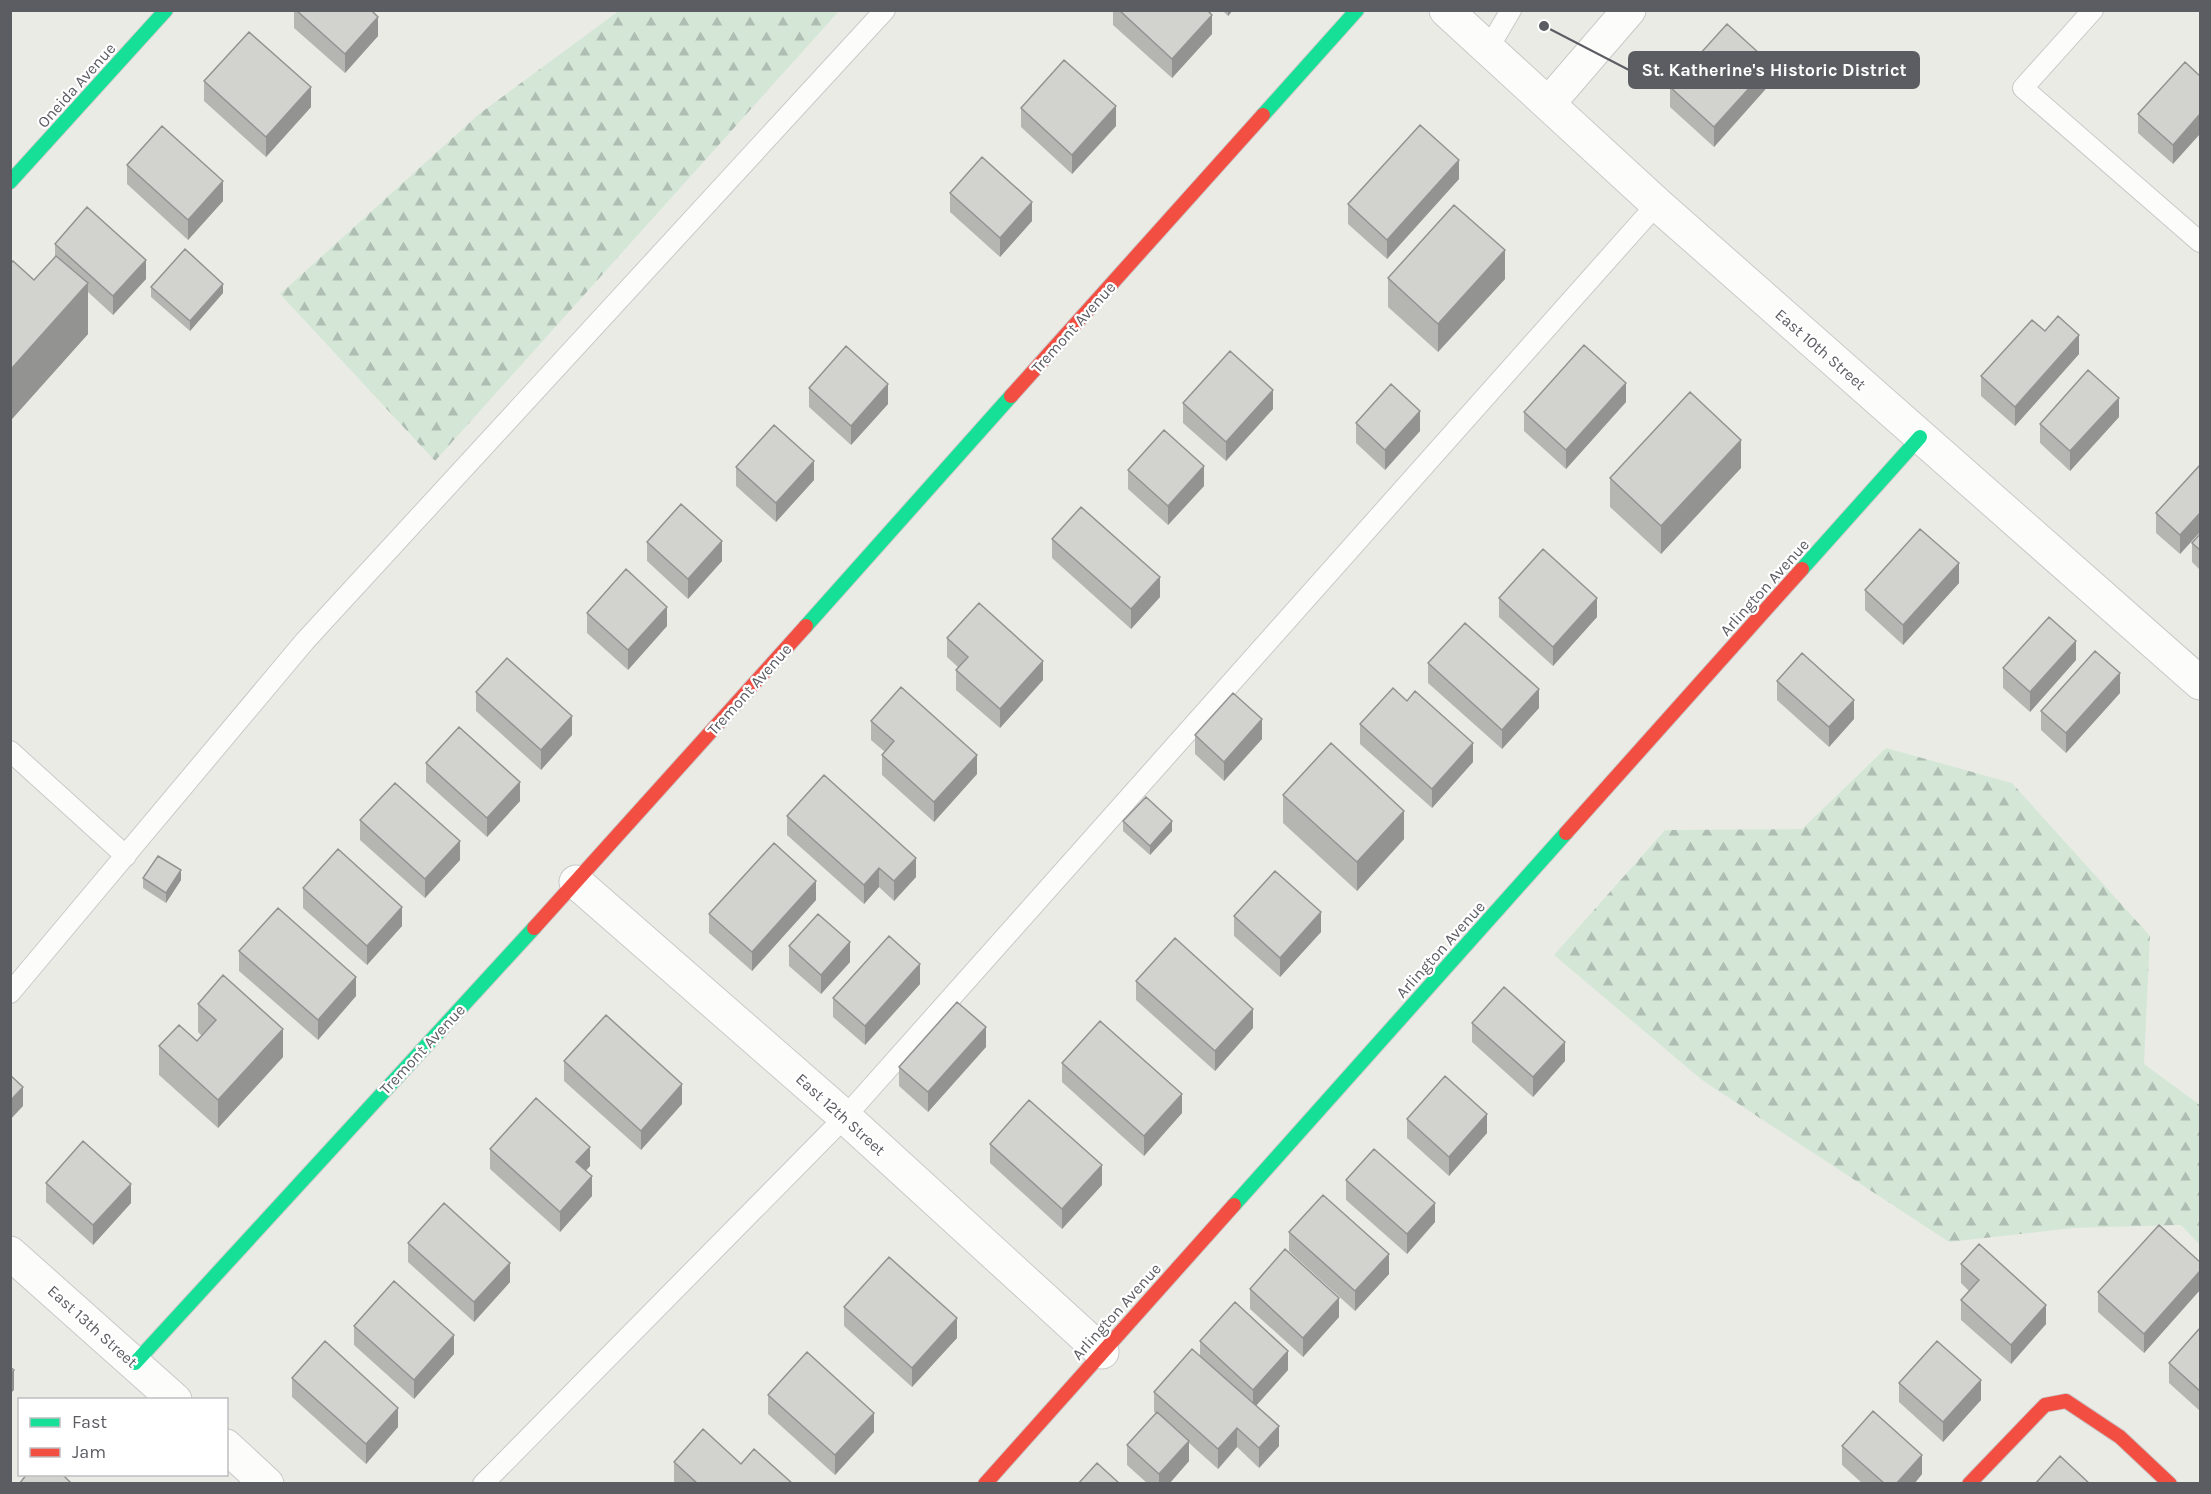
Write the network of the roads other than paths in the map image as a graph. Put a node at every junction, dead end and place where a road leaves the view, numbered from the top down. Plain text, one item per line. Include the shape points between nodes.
1 (166, 10) edge
2 (885, 10) edge
3 (1358, 10) edge
4 (1446, 10) edge
5 (1511, 10) edge
6 (1629, 10) edge
7 (2093, 10) edge
8 (1488, 49) junction
9 (1548, 104) junction
10 (10, 182) edge
11 (1657, 204) junction
12 (2200, 242) edge
13 (1920, 437) junction
14 (2200, 682) edge
15 (10, 751) edge
16 (126, 856) junction
17 (576, 882) junction
18 (10, 993) edge
19 (845, 1117) junction
20 (10, 1253) edge
21 (1102, 1352) junction
22 (135, 1363) junction
23 (173, 1398) edge
24 (228, 1448) edge
25 (267, 1484) edge
26 (483, 1484) edge
27 (985, 1484) edge
28 (1969, 1484) edge
29 (2170, 1484) edge

1 - 10 street, Oneida Avenue
2 - 16 lane via 305,641
3 - 17 street, Tremont Avenue
4 - 8 street, East 10th Street
5 - 8 lane
6 - 9 street
7 - 12 lane via 2023,88
8 - 9 street, East 10th Street
9 - 11 street, East 10th Street
11 - 13 street, East 10th Street
11 - 19 lane
13 - 14 street, East 10th Street
13 - 21 street, Arlington Avenue
15 - 16 lane
16 - 18 lane
17 - 19 street, East 12th Street
17 - 22 street, Tremont Avenue
19 - 21 street, East 12th Street
19 - 26 lane
20 - 22 street, East 13th Street
21 - 27 street, Arlington Avenue
22 - 23 street, East 13th Street
24 - 25 street
28 - 29 street via 2045,1405 2066,1401 2121,1437

